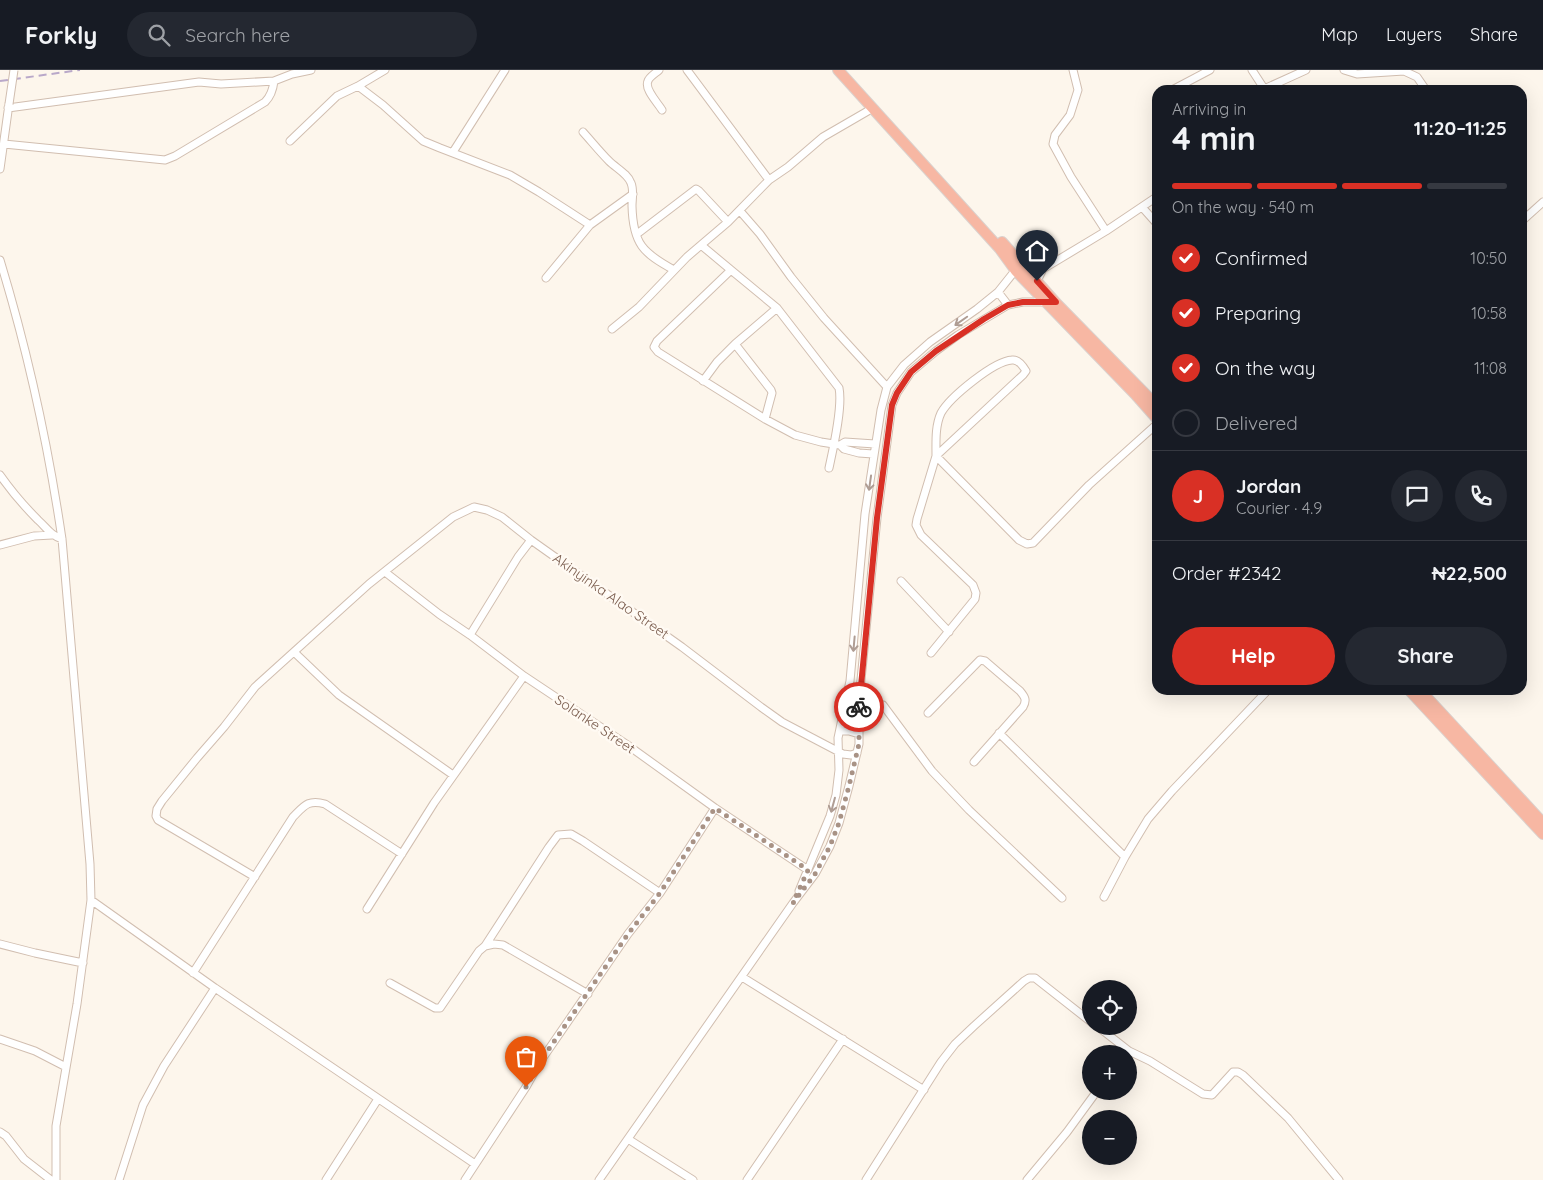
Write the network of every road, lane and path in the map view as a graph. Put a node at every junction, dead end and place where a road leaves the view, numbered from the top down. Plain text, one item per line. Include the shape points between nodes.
1 (14, 70) edge
2 (311, 70) edge
3 (385, 70) edge
4 (505, 70) edge
5 (660, 70) edge
6 (686, 70) edge
7 (838, 70) edge
8 (848, 70) edge
9 (1073, 70) edge
10 (1210, 70) edge
11 (1252, 70) edge
12 (1306, 70) edge
13 (1344, 70) edge
14 (274, 81) junction
15 (1182, 85) edge
16 (1261, 85) edge
17 (1274, 85) edge
18 (1423, 85) edge
19 (358, 86) junction
20 (9, 106) junction
21 (874, 108) junction
22 (662, 110) dead end
23 (583, 132) dead end
24 (290, 141) dead end
25 (4, 144) junction
26 (453, 152) junction
27 (0, 169) edge
28 (769, 180) junction
29 (633, 194) junction
30 (1152, 200) edge
31 (1543, 202) edge
32 (1142, 207) junction
33 (740, 211) junction
34 (1527, 216) edge
35 (1152, 218) edge
36 (728, 222) junction
37 (590, 225) junction
38 (1106, 231) junction
39 (637, 234) junction
40 (701, 246) junction
41 (0, 260) edge
42 (1018, 267) junction
43 (674, 270) junction
44 (731, 270) junction
45 (546, 278) dead end
46 (1037, 281) junction
47 (998, 292) junction
48 (1051, 302) junction
49 (1008, 305) junction
50 (777, 308) junction
51 (977, 310) junction
52 (984, 319) junction
53 (612, 329) dead end
54 (735, 344) junction
55 (704, 382) junction
56 (887, 387) junction
57 (1152, 401) edge
58 (1152, 414) edge
59 (765, 419) junction
60 (1152, 427) edge
61 (837, 444) junction
62 (875, 444) junction
63 (874, 454) junction
64 (936, 456) junction
65 (829, 468) dead end
66 (0, 475) edge
67 (52, 535) junction
68 (62, 539) junction
69 (531, 540) junction
70 (0, 545) edge
71 (385, 572) junction
72 (900, 581) dead end
73 (949, 632) junction
74 (470, 635) junction
75 (294, 652) junction
76 (931, 653) dead end
77 (524, 676) junction
78 (1263, 695) edge
79 (1414, 695) edge
80 (1425, 695) edge
81 (859, 700) junction
82 (928, 713) dead end
83 (840, 731) junction
84 (999, 733) junction
85 (859, 734) junction
86 (838, 750) junction
87 (857, 753) junction
88 (974, 762) dead end
89 (453, 775) junction
90 (715, 808) junction
91 (1543, 823) edge
92 (1543, 834) edge
93 (402, 854) junction
94 (1125, 857) junction
95 (808, 870) junction
96 (255, 877) junction
97 (660, 893) junction
98 (1104, 897) dead end
99 (1062, 898) dead end
100 (91, 900) junction
101 (793, 903) junction
102 (367, 909) dead end
103 (0, 944) edge
104 (485, 946) junction
105 (83, 963) junction
106 (193, 973) junction
107 (742, 976) junction
108 (390, 983) dead end
109 (215, 988) junction
110 (588, 994) junction
111 (1082, 1015) edge
112 (1107, 1035) edge
113 (0, 1039) edge
114 (842, 1039) junction
115 (1119, 1045) edge
116 (1137, 1056) edge
117 (66, 1067) junction
118 (924, 1090) junction
119 (378, 1099) junction
120 (1091, 1100) edge
121 (0, 1132) edge
122 (628, 1139) junction
123 (475, 1164) junction
124 (51, 1180) edge
125 (56, 1180) edge
126 (119, 1180) edge
127 (326, 1180) edge
128 (465, 1180) edge
129 (600, 1180) edge
130 (692, 1180) edge
131 (747, 1180) edge
132 (866, 1180) edge
133 (1027, 1180) edge
134 (1339, 1180) edge

1 - 20 street, bridge
2 - 14 street
3 - 19 street
4 - 26 street
5 - 22 street via 648,79 647,84
6 - 28 street
7 - 21 highway
8 - 42 highway
9 - 38 street via 1078,90 1070,115 1055,135 1053,144
10 - 15 street
11 - 16 street
12 - 17 street
13 - 18 street via 1357,74 1404,71 1417,77
14 - 20 street via 199,82
14 - 25 street via 273,91 265,102 165,160
19 - 24 street via 337,96
19 - 26 street via 423,141
20 - 25 street
21 - 28 street via 824,137
21 - 42 highway
23 - 29 street via 626,176
25 - 27 street
26 - 37 street via 510,175
28 - 33 street
29 - 37 street
29 - 39 street
30 - 32 street
31 - 34 street
32 - 35 street
32 - 38 street
33 - 36 street
33 - 56 street via 824,318
36 - 39 street via 696,189
36 - 40 street
37 - 45 street
38 - 46 street via 1043,269
39 - 43 street via 642,248 649,255
40 - 43 street
40 - 44 street
41 - 68 street via 40,411
42 - 46 highway
42 - 47 street
42 - 48 highway
43 - 53 street via 639,307
44 - 50 street
44 - 55 street via 656,341 654,347
46 - 48 highway
47 - 49 street
47 - 51 street
48 - 49 street
48 - 57 highway
48 - 58 highway
49 - 52 street
50 - 54 street
50 - 61 street via 839,388
51 - 52 street
51 -> 56 street via 930,342 904,365
52 - 81 street via 911,372 892,405
54 - 55 street via 716,362
54 - 59 street via 771,390
55 - 59 street
56 - 62 street
59 - 61 street via 795,435
60 - 64 street via 1033,543 1026,544 1018,540
61 - 62 street
61 - 63 street via 844,449
61 - 65 street
62 - 63 street
63 -> 83 street via 865,514 850,681
64 - 64 street via 1023,375 1026,371 1018,361 995,367 965,386 951,400 938,423
64 - 73 street via 916,525 921,535 973,586 976,593 975,599
66 - 67 street via 19,501
67 - 68 street
67 - 70 street
68 - 100 street
69 - 71 street, Akinyinka Alao Street via 502,517 474,507 453,517
69 - 74 street
69 - 86 street, Akinyinka Alao Street via 682,647 760,707
71 - 74 street, Solanke Street
71 - 75 street, Akinyinka Alao Street
72 - 73 street
73 - 76 street
74 - 77 street, Solanke Street
75 - 89 street via 339,695
75 - 96 street, Akinyinka Alao Street via 255,687 157,809 158,820
77 - 89 street
77 - 90 street, Solanke Street
78 - 94 street via 1172,790 1148,819
79 - 92 highway
80 - 91 highway
81 - 85 street
81 - 99 street via 883,705 932,771
82 - 84 street via 975,664 985,661 1025,696 1023,707
83 - 85 street
83 - 86 street
84 - 88 street
84 - 94 street
85 - 87 street
86 - 87 street, Akinyinka Alao Street via 846,755
86 -> 95 street via 836,795
87 - 101 street via 830,846 815,874
89 - 93 street
90 - 95 street, Solanke Street
90 - 97 street
93 - 96 street via 333,808 316,801 308,803 293,817
93 - 102 street
94 - 98 street
95 - 101 street
96 - 106 street
97 - 104 street via 583,841 570,834 558,835
97 - 110 street
100 - 105 street
100 - 106 street
101 - 107 street
103 - 105 street
104 - 108 street via 440,1008
104 - 110 street via 503,945
105 - 117 street
106 - 109 street
107 - 114 street
107 - 122 street
109 - 119 street
109 - 126 street via 164,1066 143,1105
110 - 123 street
111 - 118 street via 1044,984 1029,978 955,1044
112 - 115 street
113 - 117 street via 35,1051
114 - 118 street
114 - 131 street
116 - 134 street via 1208,1096 1233,1072 1243,1075 1288,1118
117 - 125 street via 56,1126
118 - 132 street
119 - 123 street
119 - 127 street
120 - 133 street
121 - 124 street via 24,1159
122 - 129 street
122 - 130 street
123 - 128 street

